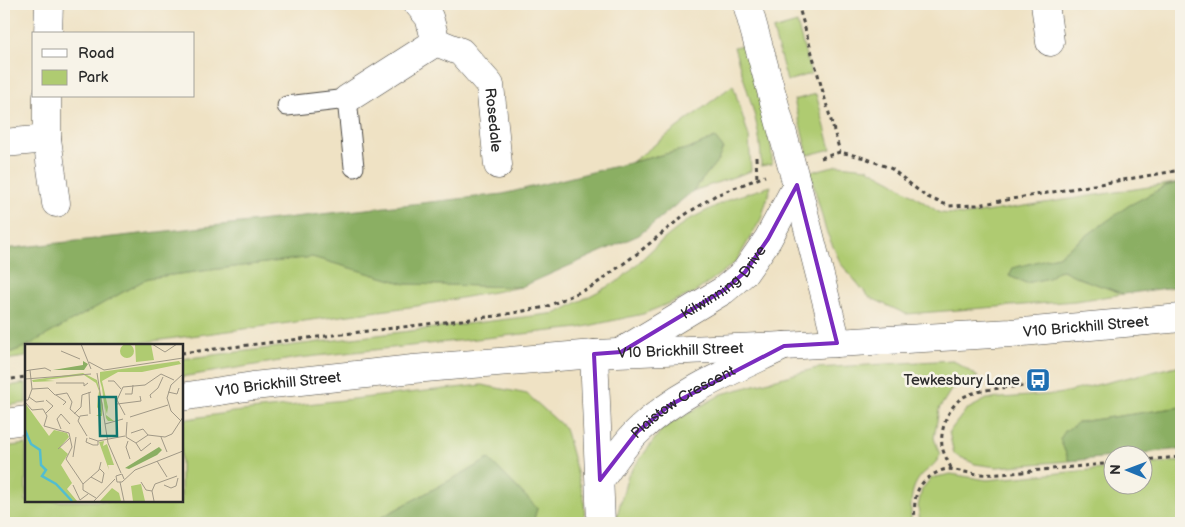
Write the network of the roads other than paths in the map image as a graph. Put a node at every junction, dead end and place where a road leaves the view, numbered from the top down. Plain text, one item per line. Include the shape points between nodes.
1 (49, 4) edge
2 (418, 4) edge
3 (747, 4) edge
4 (1045, 4) edge
5 (48, 32) edge
6 (436, 42) junction
7 (1050, 42) dead end
8 (47, 98) edge
9 (347, 100) junction
10 (287, 106) dead end
11 (47, 139) junction
12 (4, 143) edge
13 (498, 165) dead end
14 (354, 167) dead end
15 (797, 185) junction
16 (56, 203) dead end
17 (1176, 319) edge
18 (837, 343) junction
19 (784, 346) junction
20 (608, 353) junction
21 (182, 397) edge
22 (25, 420) edge
23 (4, 423) edge
24 (600, 480) junction
25 (601, 523) edge

1 - 5 street
2 - 6 street via 429,17
3 - 15 street
4 - 7 street
6 - 9 street
6 - 13 street, Rosedale via 461,52 490,85
8 - 11 street
9 - 10 lane
9 - 14 lane
11 - 12 street
11 - 16 street
15 - 18 street
15 - 20 street, Kilwinning Drive via 768,239 745,272 717,295
17 - 18 street, V10 Brickhill Street
18 - 19 street, V10 Brickhill Street
19 - 20 street, V10 Brickhill Street
19 - 24 street, Plaistow Crescent via 670,406 637,432
20 - 21 street, V10 Brickhill Street via 413,369
20 - 24 street
22 - 23 street
24 - 25 street

